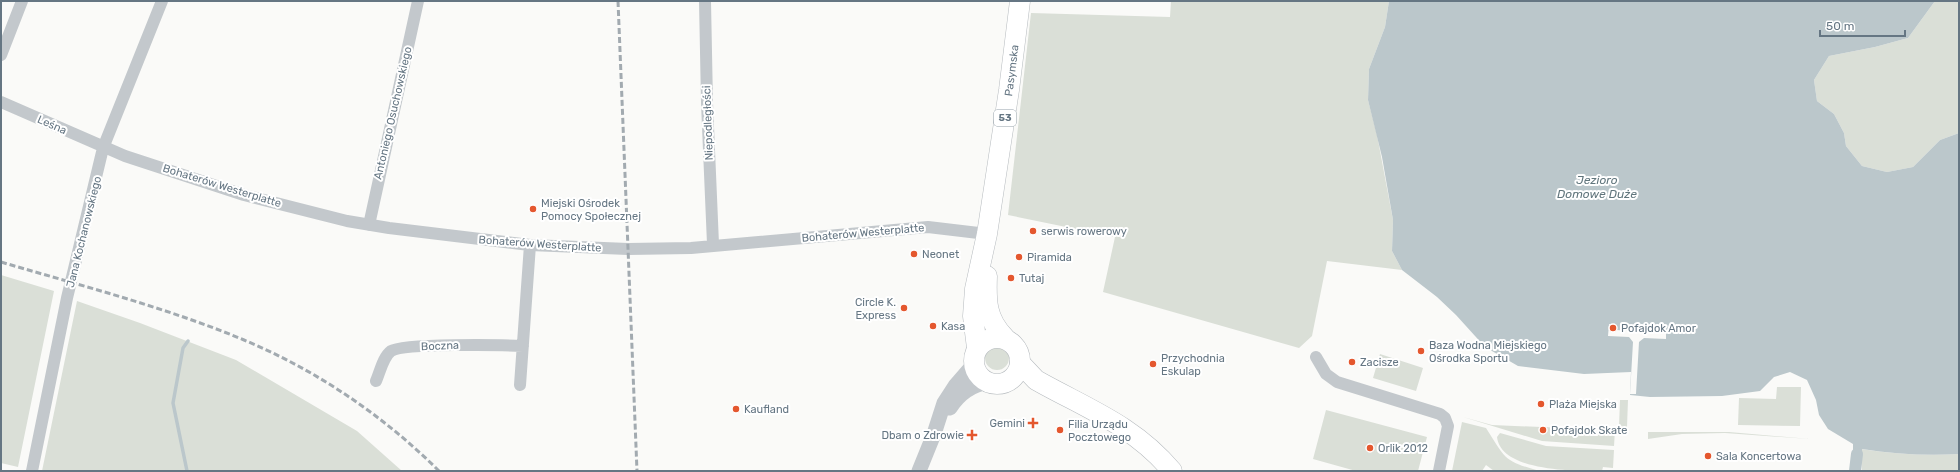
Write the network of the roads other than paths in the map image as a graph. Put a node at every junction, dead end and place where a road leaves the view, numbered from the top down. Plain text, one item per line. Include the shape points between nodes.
1 (22, 1) edge
2 (162, 1) edge
3 (418, 1) edge
4 (705, 1) edge
5 (1020, 1) edge
6 (1, 55) edge
7 (1, 102) edge
8 (103, 148) junction
9 (369, 225) junction
10 (987, 234) junction
11 (713, 244) junction
12 (530, 245) junction
13 (1005, 338) junction
14 (523, 346) junction
15 (976, 356) junction
16 (1316, 357) dead end
17 (1020, 363) junction
18 (376, 381) dead end
19 (1007, 381) junction
20 (988, 382) junction
21 (520, 385) dead end
22 (1097, 413) junction
23 (934, 434) junction
24 (32, 471) edge
25 (919, 471) edge
26 (1172, 471) edge
27 (1439, 471) edge

1 - 6 street
2 - 8 street, Jana Kochanowskiego
3 - 9 street, Antoniego Osuchowskiego
4 - 11 street, Niepodległości
5 - 10 main road, Pasymska / 53
7 - 8 street, Leśna
8 - 9 street, Bohaterów Westerplatte via 244,195
8 - 24 street, Jana Kochanowskiego
9 - 12 street, Bohaterów Westerplatte
10 - 11 street, Bohaterów Westerplatte via 928,227
10 - 13 main road, Pasymska / 53 via 986,283 989,314 992,323
10 - 15 main road, Pasymska / 53 via 975,289 973,316
11 - 12 street, Bohaterów Westerplatte via 691,248 633,249
12 - 14 street
13 - 15 main road via 987,340
13 - 17 main road, 53 via 1018,352
14 - 18 street, Boczna via 398,348 387,355
14 - 21 street
15 - 20 main road, 53 via 982,378
15 - 23 street via 944,403
16 - 27 street via 1326,374 1337,382 1440,414 1445,418 1448,426
17 - 19 main road via 1017,372
17 - 22 main road, 53 via 1040,382
19 - 20 main road, 53
19 - 22 main road, 53
20 - 23 street via 961,394
22 - 26 main road, 53 via 1120,424 1139,438
23 - 25 street

